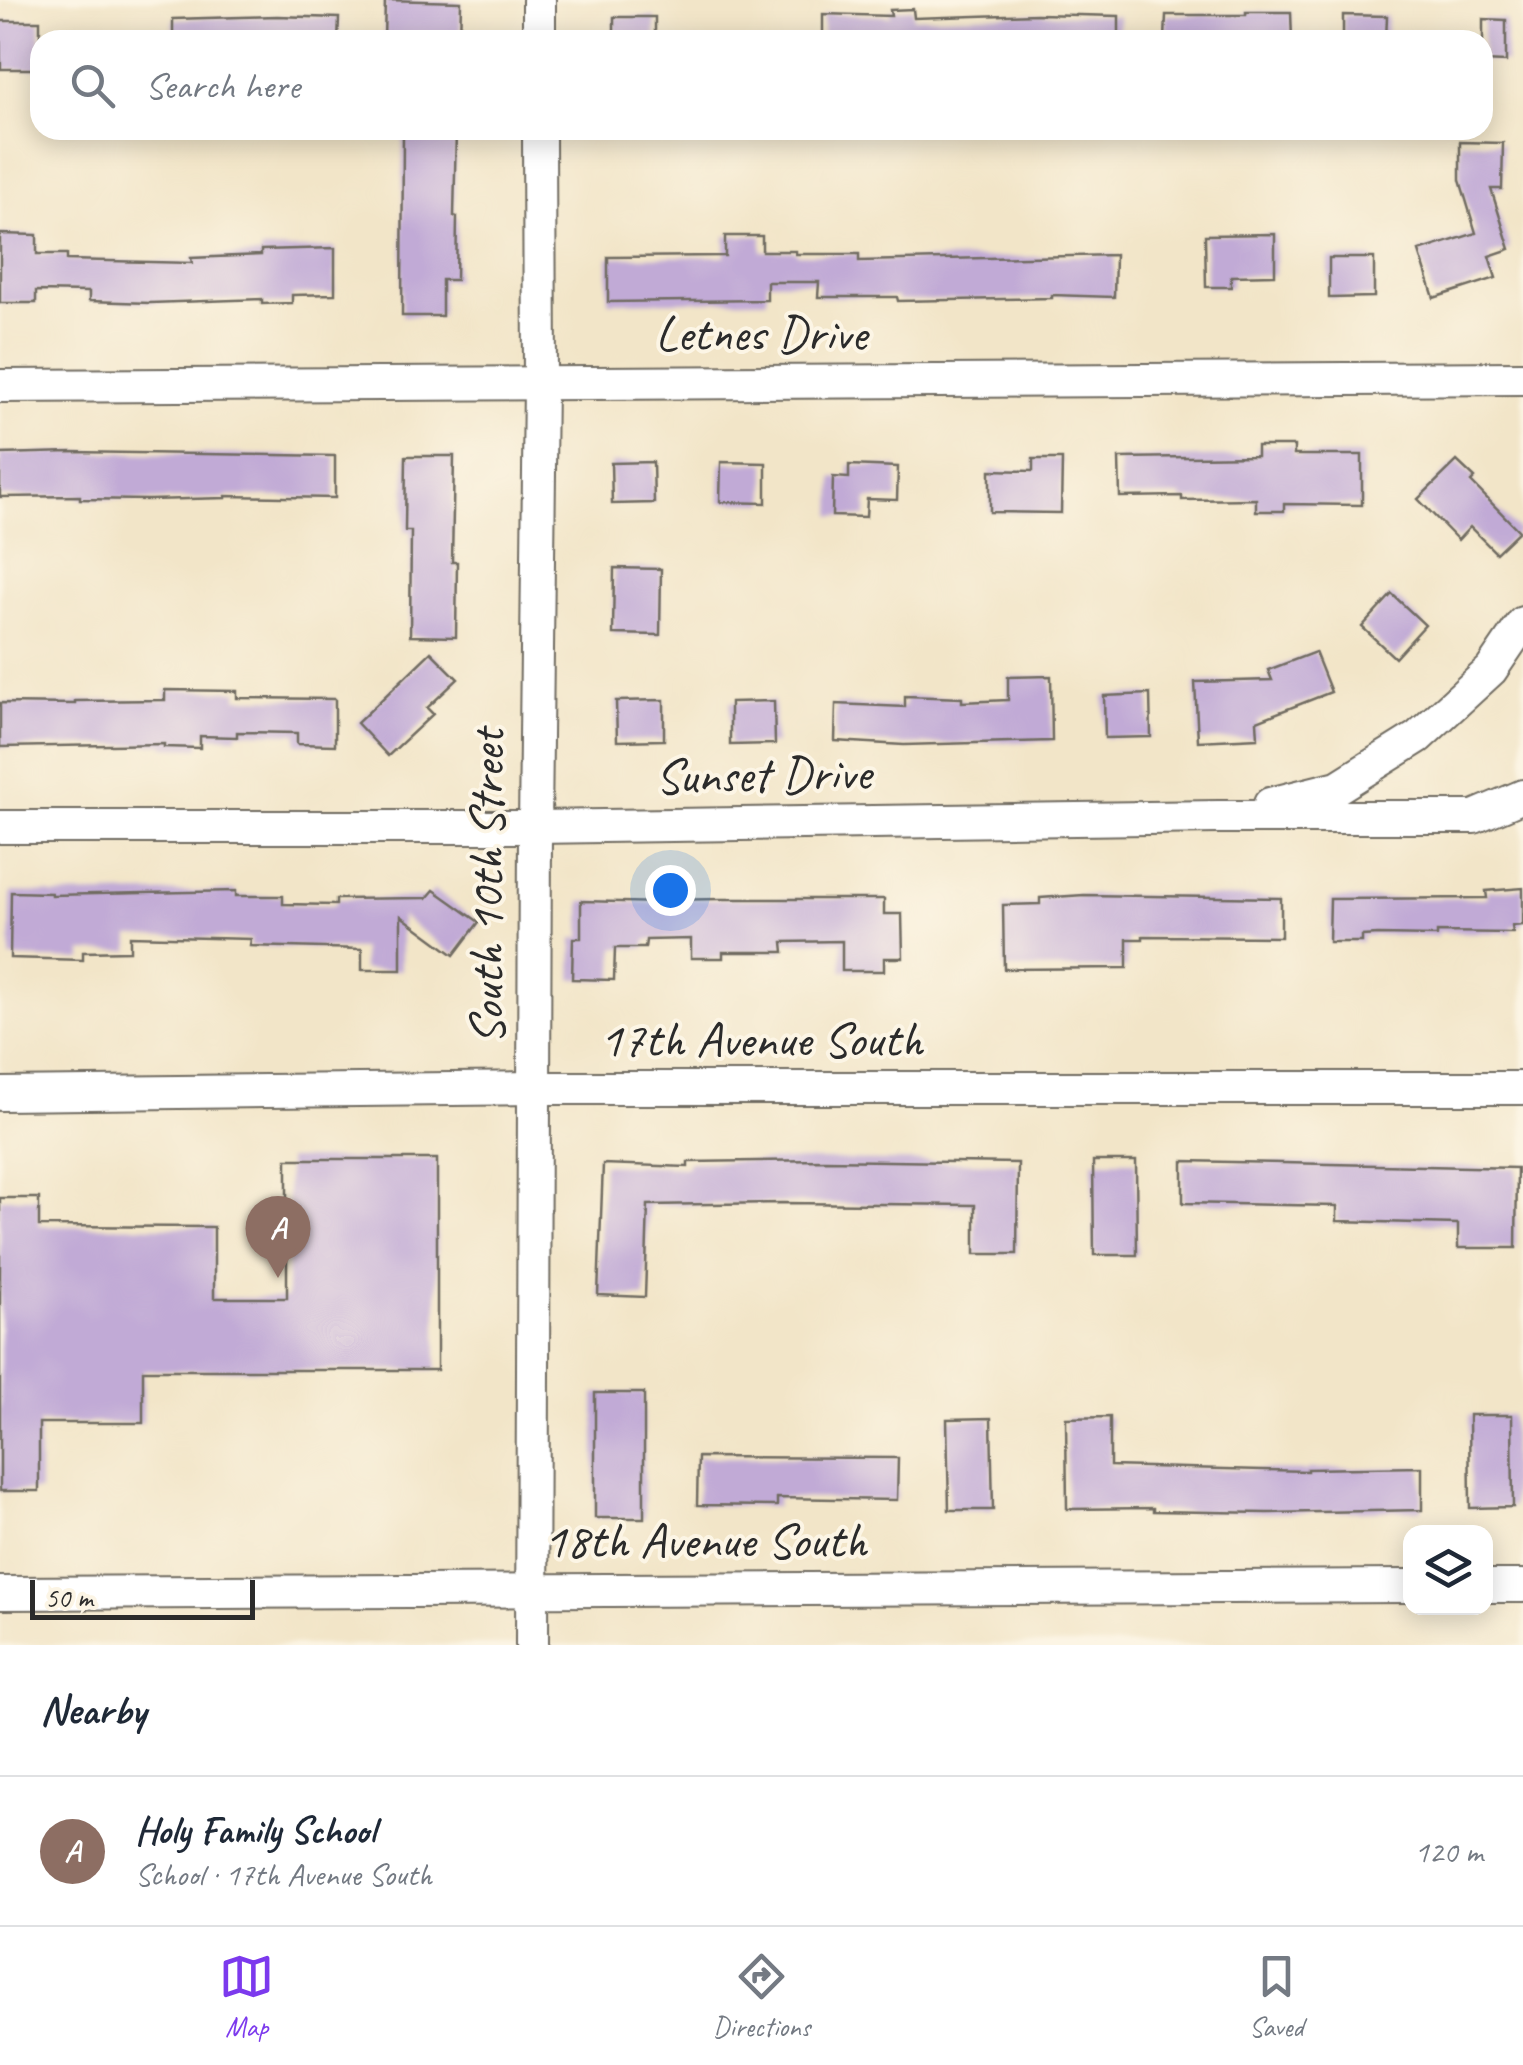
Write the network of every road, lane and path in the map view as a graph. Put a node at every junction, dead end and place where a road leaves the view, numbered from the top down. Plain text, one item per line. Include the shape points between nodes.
1 (539, 0) edge
2 (539, 30) edge
3 (539, 140) edge
4 (1523, 378) edge
5 (540, 383) junction
6 (0, 386) edge
7 (1523, 624) edge
8 (1523, 796) edge
9 (1218, 817) junction
10 (535, 826) junction
11 (0, 827) edge
12 (534, 1088) junction
13 (1523, 1088) edge
14 (0, 1094) edge
15 (1403, 1586) edge
16 (1493, 1586) edge
17 (1523, 1586) edge
18 (532, 1590) junction
19 (0, 1593) edge
20 (532, 1645) edge

1 - 2 street
3 - 5 street, South 10th Street
4 - 5 street, Letnes Drive
5 - 6 street, Letnes Drive
5 - 10 street, South 10th Street
7 - 9 street via 1492,670 1386,757 1338,787
8 - 9 street, Sunset Drive via 1474,818
9 - 10 street, Sunset Drive
10 - 11 street, Sunset Drive
10 - 12 street, South 10th Street
12 - 13 street, 17th Avenue South
12 - 14 street, 17th Avenue South
12 - 18 street, South 10th Street
15 - 18 street, 18th Avenue South
16 - 17 street
18 - 19 street, 18th Avenue South
18 - 20 street, South 10th Street

